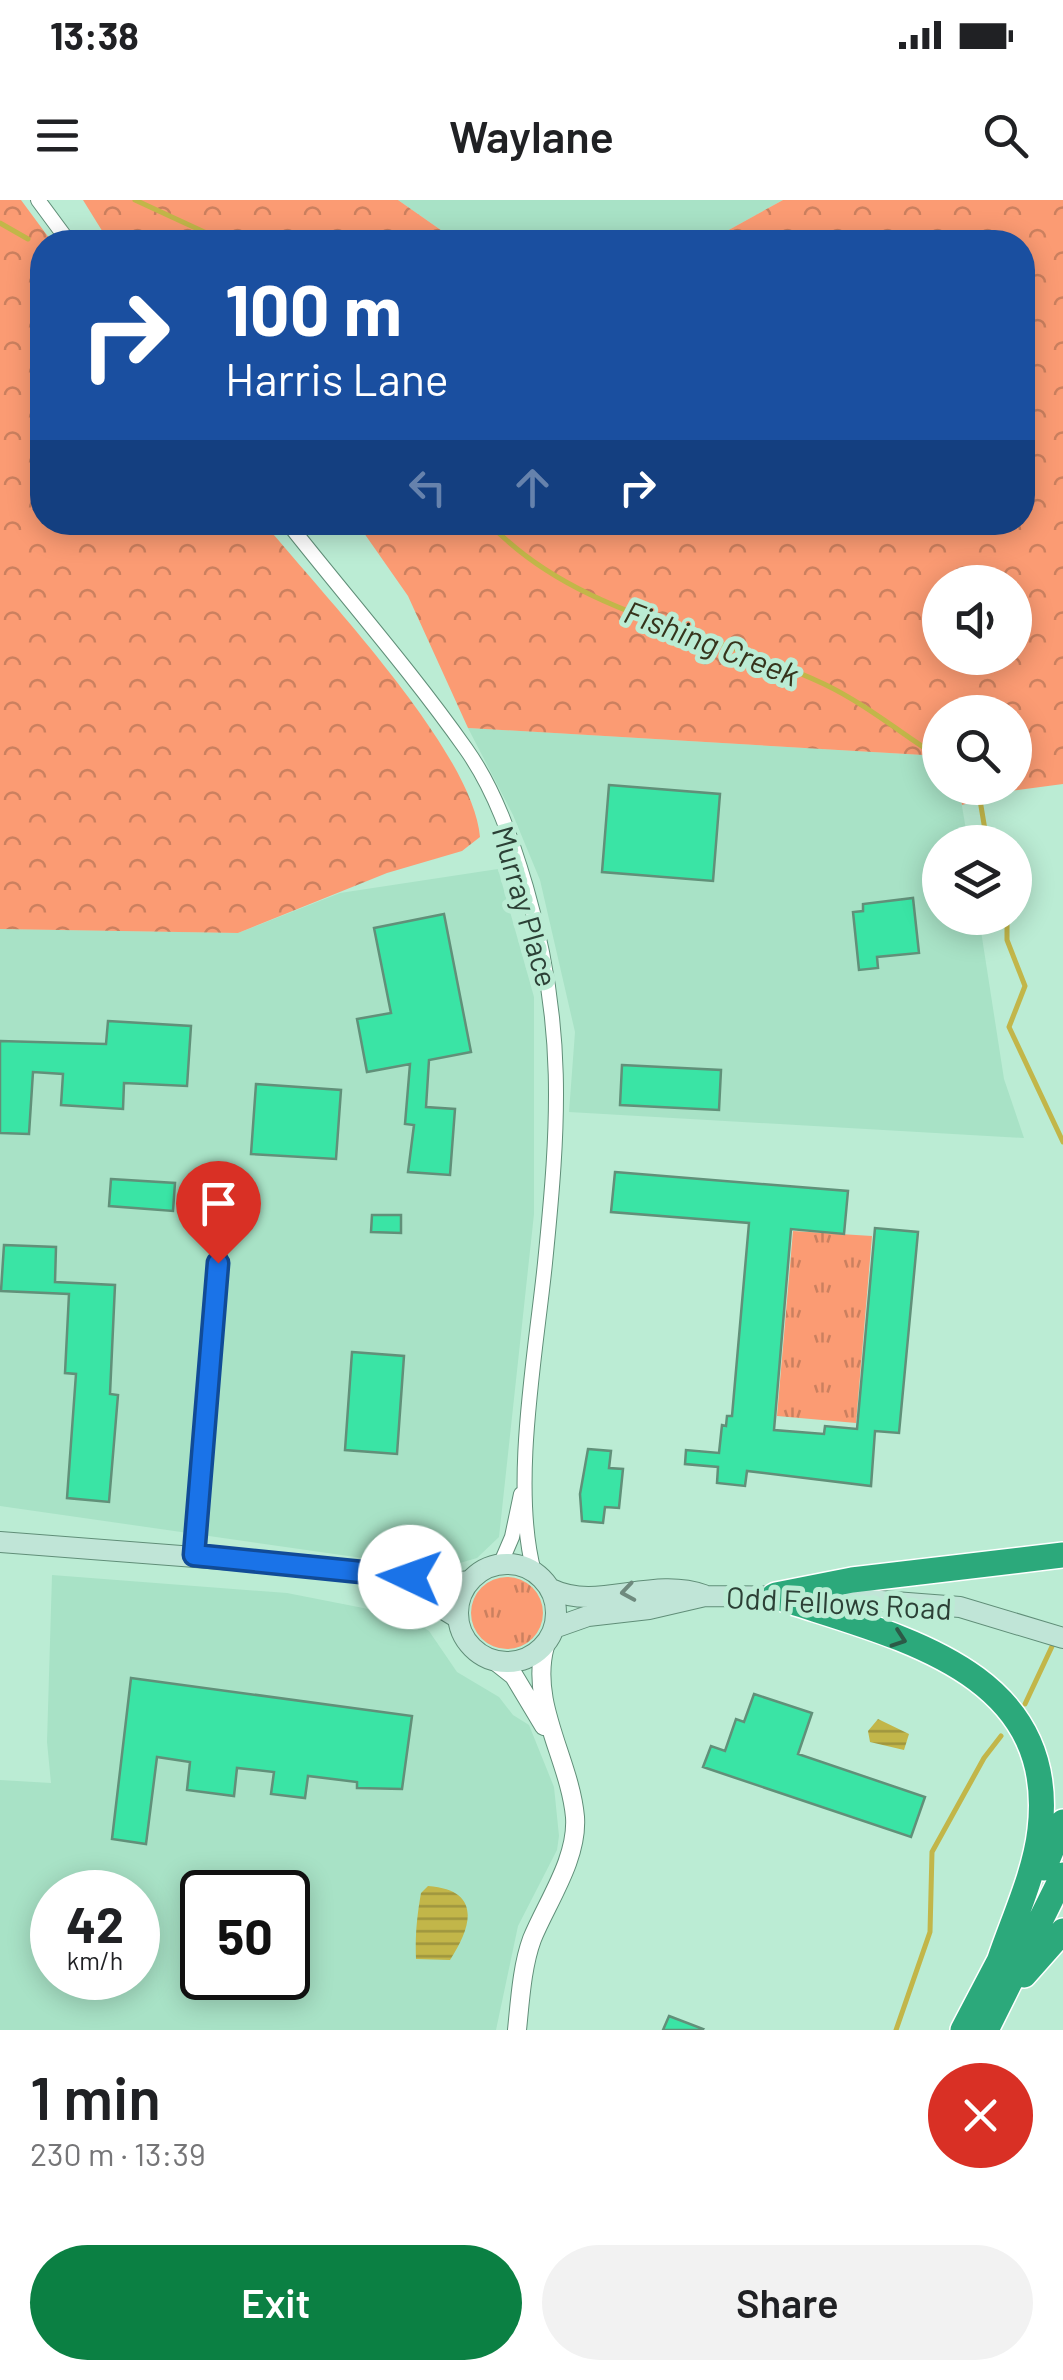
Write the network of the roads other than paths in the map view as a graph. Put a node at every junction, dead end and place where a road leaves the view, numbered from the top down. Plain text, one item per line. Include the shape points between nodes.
1 (38, 200) edge
2 (59, 230) edge
3 (298, 535) edge
4 (226, 1177) dead end
5 (526, 1479) junction
6 (0, 1542) edge
7 (1063, 1554) edge
8 (194, 1555) junction
9 (500, 1565) junction
10 (534, 1572) junction
11 (365, 1576) junction
12 (470, 1581) junction
13 (551, 1589) junction
14 (706, 1596) junction
15 (774, 1596) junction
16 (458, 1618) junction
17 (550, 1637) junction
18 (1063, 1638) edge
19 (495, 1661) junction
20 (554, 1744) junction
21 (1063, 1822) edge
22 (1063, 1876) edge
23 (1063, 1930) edge
24 (999, 1962) junction
25 (1000, 2002) junction
26 (517, 2030) edge
27 (963, 2030) edge
28 (986, 2030) edge

1 - 2 street
3 - 5 street, Murray Place via 468,751 510,832 546,958 558,1047 558,1129
4 - 8 street
5 - 9 street, Murray Place
5 - 10 street, Murray Place
6 - 8 main road
7 - 15 highway
8 - 11 main road
9 - 10 main road
9 - 12 main road
10 - 13 main road
11 - 12 main road
11 - 16 main road
12 - 16 main road
14 -> 13 main road, Odd Fellows Road via 668,1587 587,1598
13 - 17 main road via 557,1612
14 - 15 main road, Odd Fellows Road
14 - 17 main road, Odd Fellows Road via 588,1616
15 - 18 main road, Odd Fellows Road via 923,1600
15 -> 24 highway via 944,1656 987,1685 1023,1732 1039,1779 1040,1831
16 - 19 main road via 470,1646
17 - 19 main road via 525,1659
17 - 20 street via 540,1666
19 - 20 street via 524,1688
20 - 26 street via 575,1822 564,1870 530,1944
21 - 24 highway
22 - 25 highway
23 - 25 highway
24 - 27 highway
25 - 28 highway

